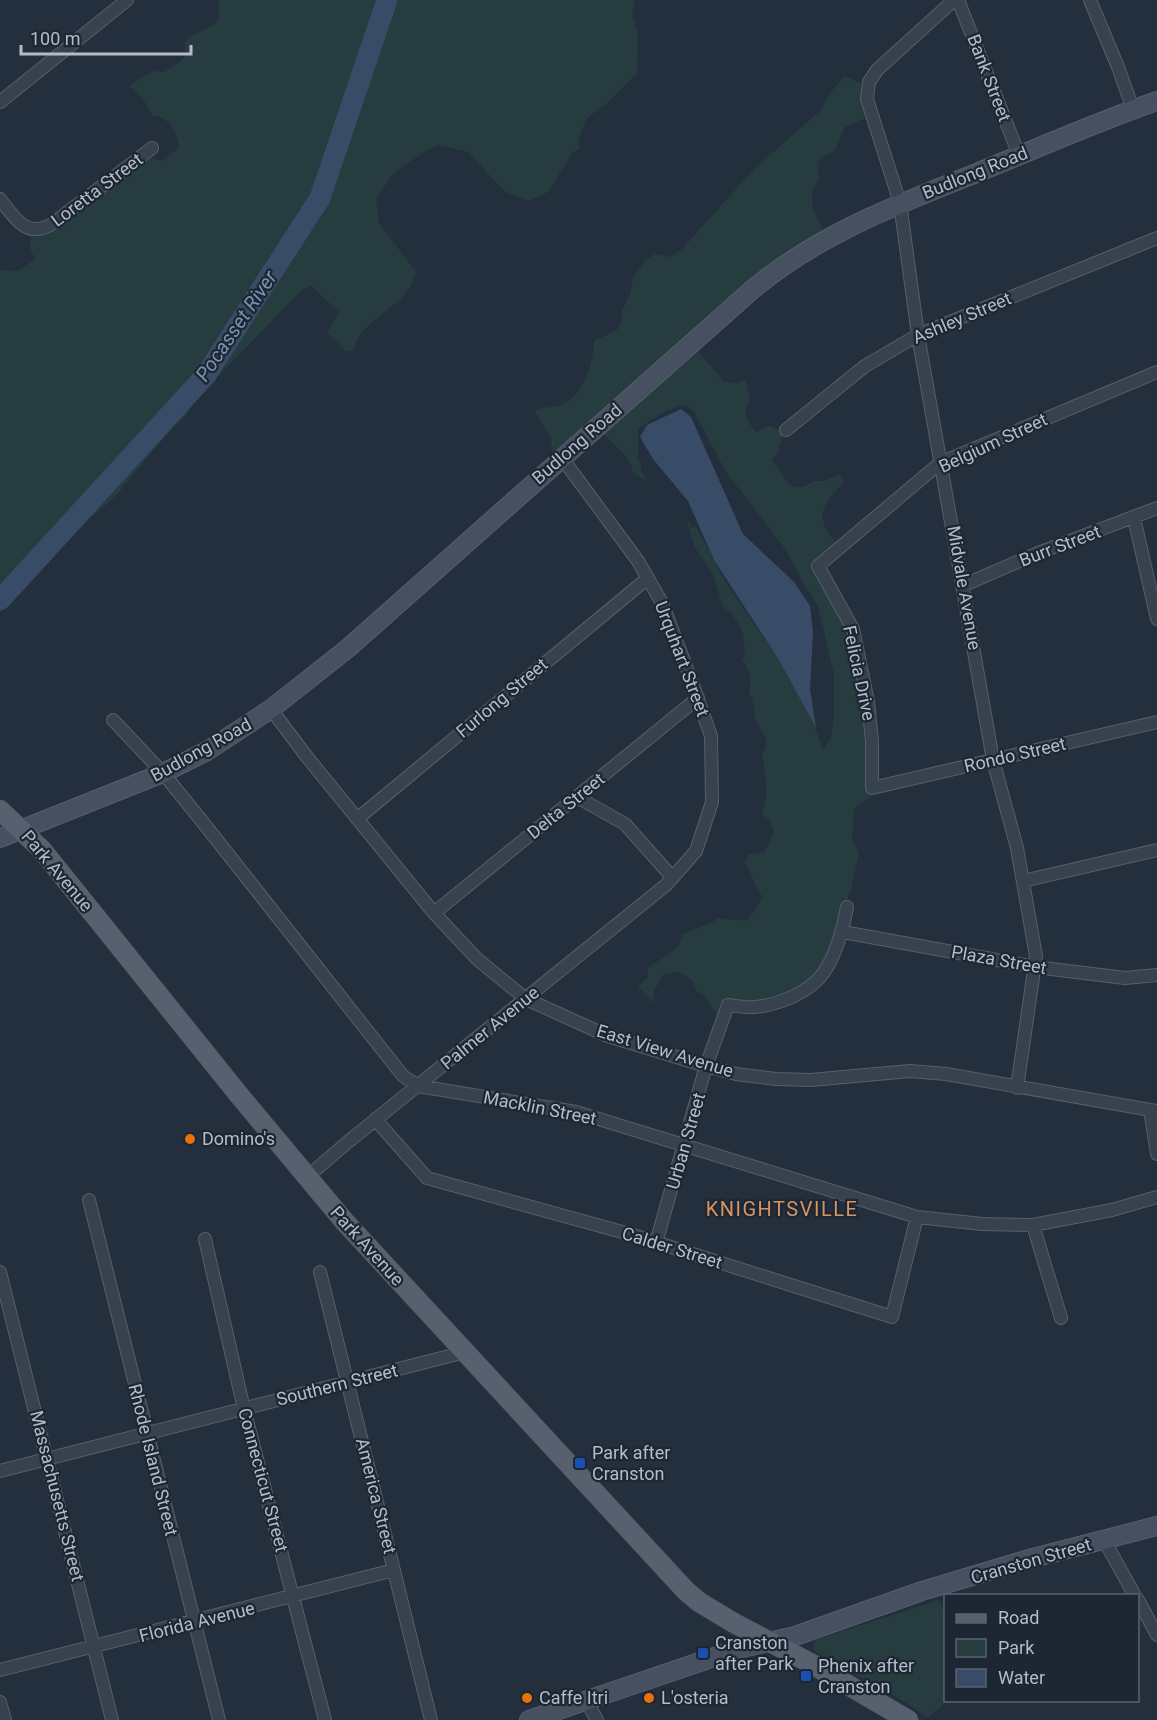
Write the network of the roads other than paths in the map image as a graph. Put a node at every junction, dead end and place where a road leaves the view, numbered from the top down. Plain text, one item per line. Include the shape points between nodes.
1 (127, 0) edge
2 (956, 0) edge
3 (1090, 0) edge
4 (1157, 101) edge
5 (0, 102) edge
6 (1133, 109) junction
7 (152, 148) dead end
8 (1019, 156) junction
9 (0, 199) edge
10 (900, 203) junction
11 (1157, 238) edge
12 (918, 335) junction
13 (1157, 372) edge
14 (786, 430) dead end
15 (562, 458) junction
16 (940, 463) junction
17 (1157, 508) edge
18 (1134, 518) junction
19 (818, 566) joint
20 (648, 578) junction
21 (963, 585) junction
22 (1157, 619) edge
23 (698, 698) junction
24 (271, 709) junction
25 (113, 720) dead end
26 (1157, 722) edge
27 (993, 760) junction
28 (163, 773) junction
29 (872, 788) joint
30 (577, 797) junction
31 (0, 810) edge
32 (357, 819) junction
33 (22, 830) junction
34 (0, 838) edge
35 (1157, 850) edge
36 (672, 877) junction
37 (1023, 881) junction
38 (847, 907) dead end
39 (434, 913) junction
40 (843, 932) junction
41 (1035, 968) junction
42 (1157, 975) edge
43 (526, 999) junction
44 (706, 1066) junction
45 (418, 1086) junction
46 (1017, 1088) junction
47 (1153, 1110) edge
48 (375, 1119) junction
49 (685, 1147) junction
50 (1157, 1154) edge
51 (307, 1178) junction
52 (1157, 1197) edge
53 (89, 1200) dead end
54 (917, 1217) junction
55 (1033, 1225) junction
56 (205, 1239) dead end
57 (657, 1243) junction
58 (0, 1272) edge
59 (321, 1272) dead end
60 (1061, 1318) dead end
61 (465, 1352) junction
62 (348, 1382) junction
63 (244, 1409) junction
64 (146, 1433) junction
65 (47, 1458) junction
66 (0, 1471) edge
67 (1157, 1526) edge
68 (1104, 1540) junction
69 (394, 1570) junction
70 (1134, 1594) edge
71 (294, 1597) junction
72 (1139, 1604) edge
73 (194, 1623) junction
74 (1157, 1635) edge
75 (771, 1642) junction
76 (95, 1648) junction
77 (0, 1670) edge
78 (586, 1701) junction
79 (0, 1702) edge
80 (4, 1720) edge
81 (112, 1720) edge
82 (219, 1720) edge
83 (325, 1720) edge
84 (431, 1720) edge
85 (529, 1720) edge
86 (597, 1720) edge
87 (908, 1720) edge

1 - 5 street
2 - 8 street, Bank Street
2 - 10 street, Midvale Avenue via 877,70 866,91
3 - 6 street
4 - 6 main road, Budlong Road
6 - 8 main road, Budlong Road
7 - 9 street, Loretta Street via 40,230 25,226
8 - 10 main road, Budlong Road
10 - 12 street, Midvale Avenue
10 - 15 main road, Budlong Road via 836,232 768,277
11 - 12 street, Ashley Street
12 - 14 street, Ashley Street via 865,366
12 - 16 street, Midvale Avenue
13 - 16 street, Belgium Street
15 - 20 street, Urquhart Street
15 - 24 main road, Budlong Road via 347,649
16 - 19 street, Belgium Street
16 - 21 street, Midvale Avenue
17 - 18 street, Burr Street
18 - 21 street, Burr Street
18 - 22 street
19 - 29 street, Felicia Drive via 853,628 868,702
20 - 23 street, Urquhart Street via 662,603
20 - 32 street, Furlong Street
21 - 27 street, Midvale Avenue
23 - 30 street, Delta Street
23 - 36 street, Urquhart Street via 711,736 712,802 696,851
24 - 28 main road, Budlong Road via 207,751
24 - 32 street, East View Avenue
25 - 28 street
26 - 27 street, Rondo Street
27 - 29 street, Rondo Street
27 - 37 street, Midvale Avenue
28 - 33 main road, Budlong Road
28 - 45 street via 403,1076
30 - 36 street via 625,824
30 - 39 street, Delta Street
31 - 33 main road, Park Avenue
32 - 39 street, East View Avenue
33 - 34 main road, Budlong Road
33 - 51 main road, Park Avenue
35 - 37 street
36 - 43 street, Palmer Avenue
37 - 41 street, Midvale Avenue
38 - 40 street
39 - 43 street, East View Avenue via 477,959
40 - 41 street, Plaza Street
40 - 44 street, Urban Street via 824,974 801,993 754,1008 728,1005
41 - 42 street, Plaza Street via 1125,978
41 - 46 street, Midvale Avenue
43 - 44 street, East View Avenue via 608,1036
43 - 45 street, Palmer Avenue
44 - 46 street, East View Avenue via 736,1074 811,1080 910,1071
44 - 49 street, Urban Street
45 - 48 street, Palmer Avenue
45 - 49 street, Macklin Street via 576,1112
46 - 47 street, East View Avenue
47 - 50 street
48 - 51 street, Palmer Avenue
48 - 57 street, Calder Street via 427,1178
49 - 54 street, Macklin Street
49 - 57 street, Urban Street
51 - 61 main road, Park Avenue
52 - 55 street, Macklin Street
53 - 64 street, Rhode Island Street
54 - 55 street, Macklin Street
54 - 57 street, Calder Street via 892,1317
55 - 60 street
56 - 63 street, Connecticut Street
58 - 65 street, Massachusetts Street
59 - 62 street, America Street
61 - 62 street, Southern Street
61 - 75 main road, Park Avenue via 686,1591
62 - 63 street, Southern Street
62 - 69 street, America Street
63 - 64 street, Southern Street
63 - 71 street, Connecticut Street
64 - 65 street, Southern Street
64 - 73 street, Rhode Island Street
65 - 66 street, Southern Street
65 - 76 street, Massachusetts Street
67 - 68 main road, Cranston Street
68 - 70 street
68 - 75 main road, Cranston Street via 922,1591
69 - 71 street, Florida Avenue
69 - 84 street, America Street
71 - 73 street, Florida Avenue
71 - 83 street, Connecticut Street
72 - 74 street
73 - 76 street, Florida Avenue
73 - 82 street, Rhode Island Street
75 - 78 main road, Cranston Street via 738,1649
75 - 87 main road, Park Avenue
76 - 77 street, Florida Avenue
76 - 81 street, Massachusetts Street
78 - 85 main road, Cranston Street
78 - 86 street
79 - 80 street

